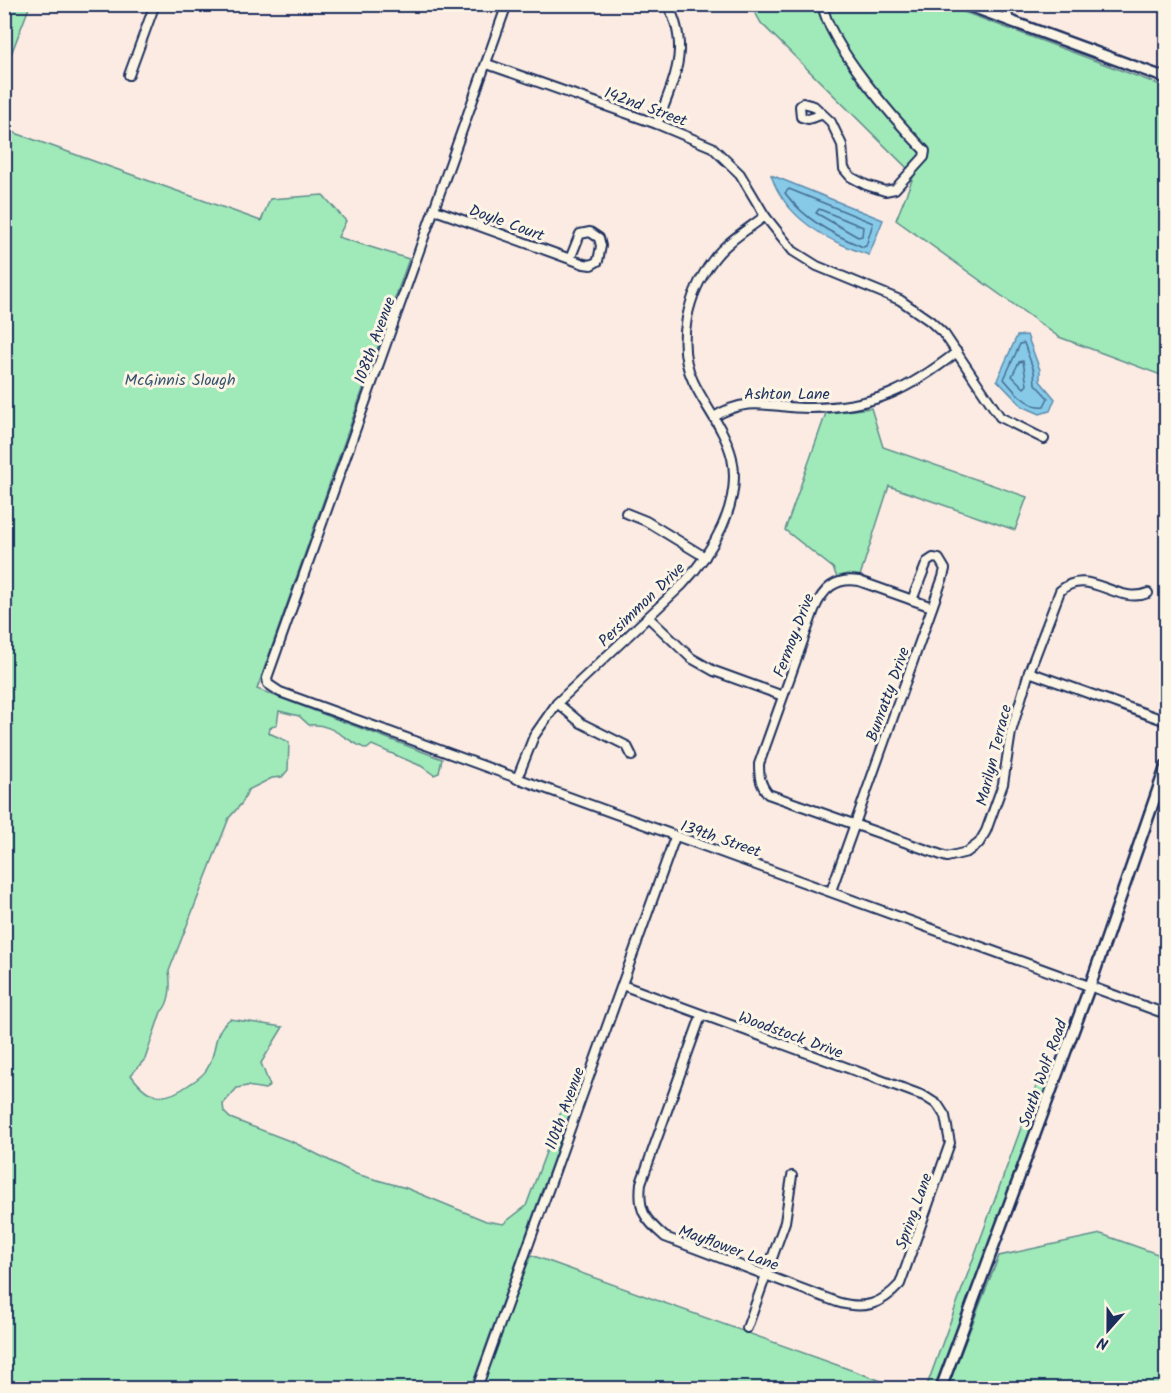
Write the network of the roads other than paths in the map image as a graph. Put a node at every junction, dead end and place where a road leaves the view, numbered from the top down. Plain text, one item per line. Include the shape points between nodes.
1 (155, 4) edge
2 (667, 4) edge
3 (822, 4) edge
4 (964, 4) edge
5 (992, 4) edge
6 (1005, 4) edge
7 (506, 5) edge
8 (983, 11) junction
9 (1009, 21) junction
10 (487, 64) junction
11 (129, 75) dead end
12 (1167, 78) edge
13 (821, 115) dead end
14 (657, 124) junction
15 (435, 210) junction
16 (765, 216) junction
17 (570, 259) junction
18 (957, 352) junction
19 (714, 417) junction
20 (1044, 439) dead end
21 (626, 513) dead end
22 (705, 557) junction
23 (1148, 593) dead end
24 (912, 600) junction
25 (932, 607) junction
26 (648, 616) junction
27 (1029, 672) junction
28 (268, 684) joint
29 (783, 696) junction
30 (557, 703) junction
31 (1167, 721) edge
32 (632, 756) dead end
33 (1167, 766) edge
34 (517, 779) junction
35 (854, 826) junction
36 (675, 837) junction
37 (831, 891) junction
38 (622, 985) junction
39 (1090, 986) junction
40 (1167, 1014) edge
41 (701, 1016) junction
42 (945, 1116) joint
43 (792, 1176) dead end
44 (767, 1274) junction
45 (877, 1304) joint
46 (747, 1328) dead end
47 (477, 1389) edge
48 (941, 1389) edge

1 - 11 street
2 - 14 street via 680,33 680,52
3 - 13 street via 825,21 837,42 925,151 924,157 895,189 885,191 866,185 844,169 837,133
4 - 8 main road
5 - 8 street
6 - 9 street
7 - 10 street, 108th Avenue
8 - 9 main road
9 - 12 main road
10 - 14 street, 142nd Street
10 - 15 street, 108th Avenue
14 - 16 street, 142nd Street via 712,147 740,174
15 - 17 street, Doyle Court
15 - 28 street, 108th Avenue
16 - 18 street, 142nd Street via 783,241 804,259 900,300 930,321
16 - 19 street, Persimmon Drive via 712,260 687,316 683,339 686,360 691,378
17 - 17 street, Doyle Court via 595,264 600,256 599,238 590,232 580,234
18 - 19 street, Ashton Lane via 921,380 878,399 855,405 808,408 758,402 741,404
18 - 20 street, 142nd Street via 1000,417
19 - 22 street, Persimmon Drive via 728,442 734,476 725,517
21 - 22 street
22 - 26 street, Persimmon Drive
23 - 27 street, Marilyn Terrace via 1129,596 1086,581 1068,584 1054,601
24 - 25 street, Fermoy Drive
24 - 25 street, Bunratty Drive via 927,562 939,559 945,568
24 - 29 street, Fermoy Drive via 859,581 835,582 820,596
25 - 35 street, Bunratty Drive
26 - 29 street via 691,658 714,671
26 - 30 street, Persimmon Drive
27 - 31 street
27 - 35 street, Marilyn Terrace via 1011,732 1003,784 979,843 967,852 947,857
28 - 34 street, 139th Street via 280,692
29 - 35 street, Fermoy Drive via 759,764 761,786 768,794
30 - 32 street via 581,723 627,746
30 - 34 street, Persimmon Drive via 534,736
33 - 39 main road, South Wolf Road
34 - 36 street, 139th Street
35 - 37 street, Bunratty Drive
36 - 37 street, 139th Street
36 - 38 street, 110th Avenue
37 - 39 street, 139th Street
38 - 41 street, Woodstock Drive
38 - 47 street, 110th Avenue
39 - 40 street, 139th Street
39 - 48 main road, South Wolf Road
41 - 42 street, Woodstock Drive via 924,1096 938,1105
41 - 44 street, Mayflower Lane via 641,1183 639,1204 650,1224 665,1237
42 - 45 street, Spring Lane via 950,1143 939,1179 900,1284
43 - 44 street via 784,1222
44 - 45 street, Mayflower Lane via 850,1306
44 - 46 street

